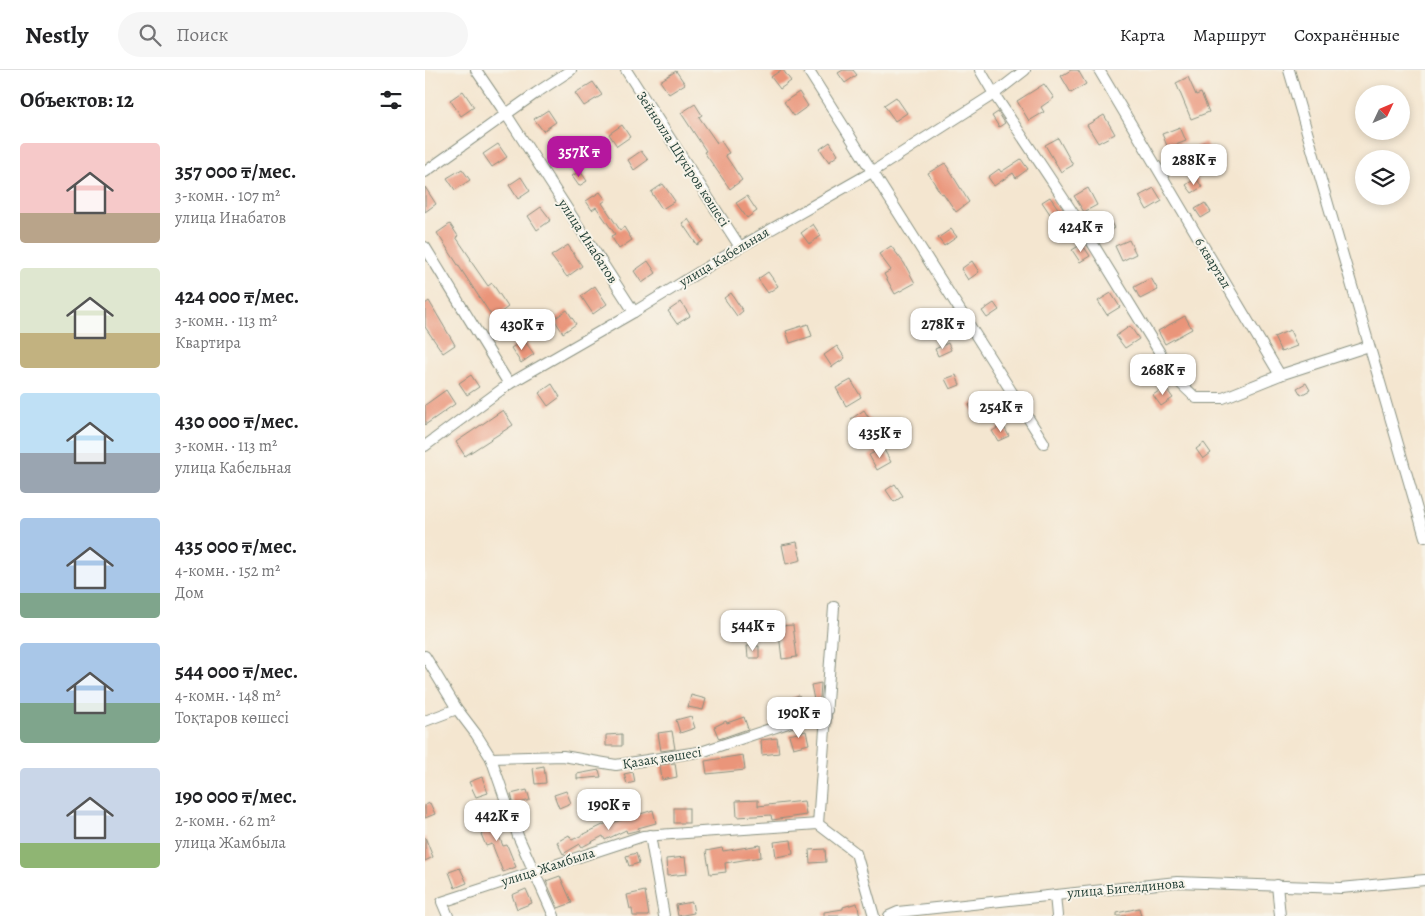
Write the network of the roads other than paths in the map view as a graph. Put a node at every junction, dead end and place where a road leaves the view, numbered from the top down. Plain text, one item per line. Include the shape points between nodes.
1 (476, 70) edge
2 (571, 70) edge
3 (625, 70) edge
4 (808, 70) edge
5 (980, 70) edge
6 (1025, 70) edge
7 (1099, 70) edge
8 (1289, 70) edge
9 (994, 94) junction
10 (506, 114) junction
11 (425, 172) edge
12 (872, 172) junction
13 (425, 247) edge
14 (740, 247) junction
15 (634, 312) junction
16 (1369, 346) junction
17 (1280, 374) junction
18 (509, 384) junction
19 (1043, 442) dead end
20 (425, 446) edge
21 (1425, 537) edge
22 (834, 607) dead end
23 (425, 656) edge
24 (457, 709) junction
25 (827, 710) junction
26 (425, 721) edge
27 (491, 758) junction
28 (818, 824) junction
29 (650, 835) junction
30 (534, 872) junction
31 (1425, 880) edge
32 (1277, 885) junction
33 (1055, 895) junction
34 (448, 916) edge
35 (554, 916) edge
36 (664, 916) edge
37 (874, 916) edge
38 (889, 916) edge
39 (1057, 916) edge
40 (1281, 916) edge

1 - 10 street, улица Инабатов
2 - 10 street
3 - 14 street, Зейнолла Шүкіров көшесі
4 - 12 street
5 - 9 street
6 - 9 street, улица Кабельная
7 - 17 street, 6 квартал
8 - 16 street
9 - 12 street, улица Кабельная
9 - 17 street via 1085,231 1176,378 1197,398 1223,398
10 - 11 street
10 - 15 street, улица Инабатов
12 - 14 street, улица Кабельная
12 - 19 street
13 - 18 street
14 - 15 street, улица Кабельная
15 - 18 street, улица Кабельная
16 - 17 street
16 - 21 street
18 - 20 street, улица Кабельная
22 - 25 street
23 - 24 street
24 - 26 street
24 - 27 street
25 - 27 street, Қазақ көшесі via 704,752 616,766 563,756
25 - 28 street
27 - 30 street
28 - 29 street, улица Жамбыла
28 - 37 street via 856,852
29 - 30 street, улица Жамбыла
29 - 36 street
30 - 34 street, улица Жамбыла via 442,902
30 - 35 street
31 - 32 street, улица Бигелдинова via 1341,888
32 - 33 street, улица Бигелдинова via 1177,882
32 - 40 street
33 - 38 street, улица Бигелдинова via 898,912
33 - 39 street

